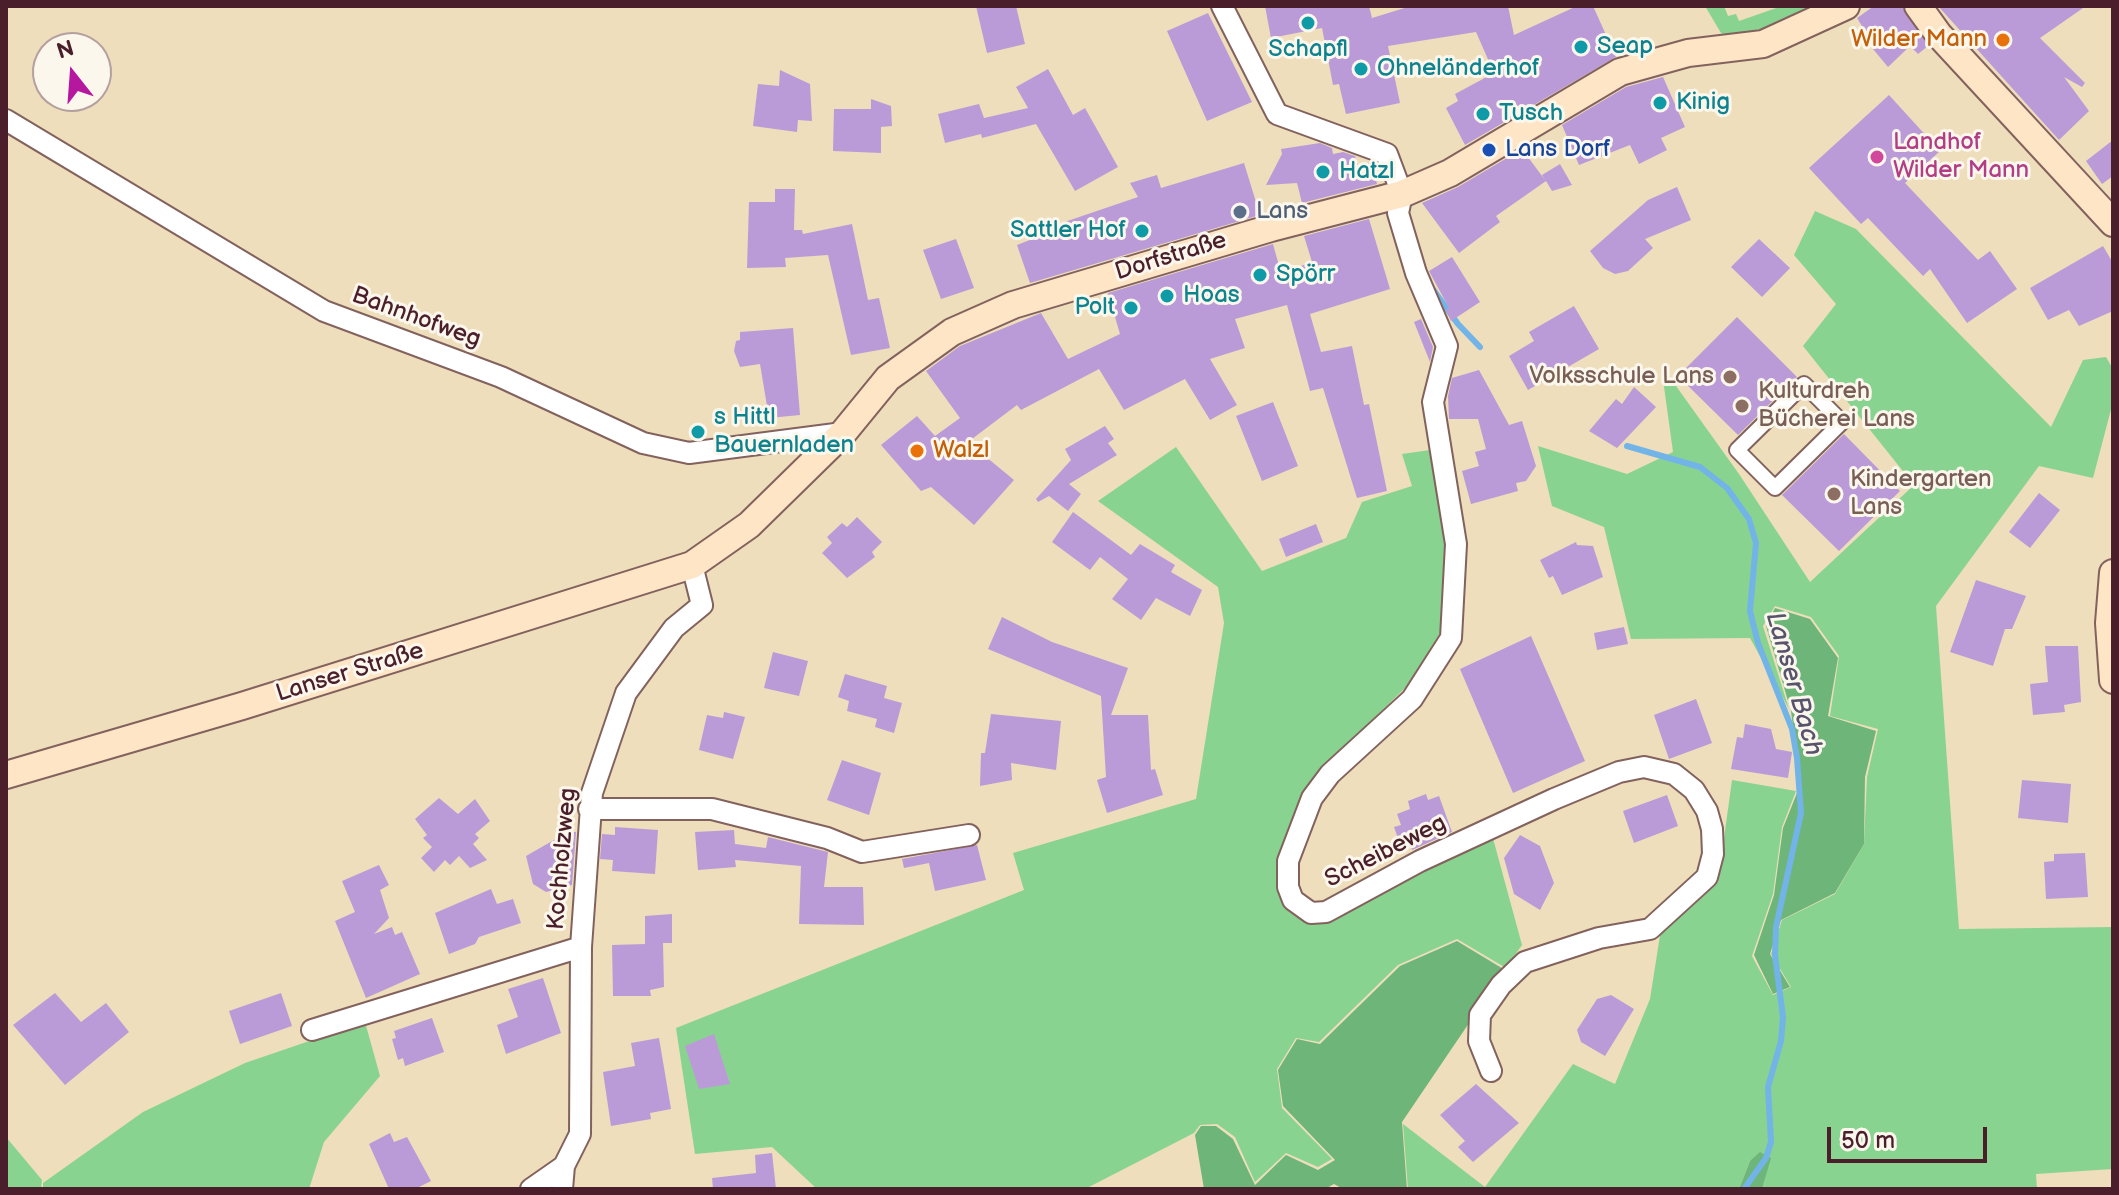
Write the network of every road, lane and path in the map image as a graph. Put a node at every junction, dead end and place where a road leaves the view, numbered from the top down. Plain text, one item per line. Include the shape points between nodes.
1 (1222, 6) edge
2 (1846, 6) edge
3 (1918, 6) edge
4 (6, 120) edge
5 (1402, 194) junction
6 (2113, 223) edge
7 (1804, 384) joint
8 (843, 433) junction
9 (692, 565) junction
10 (2113, 573) edge
11 (2113, 680) edge
12 (6, 775) edge
13 (589, 809) junction
14 (969, 835) dead end
15 (581, 947) junction
16 (312, 1030) dead end
17 (1491, 1071) dead end
18 (564, 1166) junction
19 (531, 1189) edge
20 (562, 1189) edge

1 - 5 street, Scheibeweg via 1277,114 1387,154
2 - 5 main road, Dorfstraße via 1763,44 1688,53 1620,72 1450,173
3 - 6 main road
4 - 8 street, Bahnhofweg via 324,311 465,362 643,443 689,453
5 - 8 main road, Dorfstraße via 1013,305 916,354 888,378
5 - 17 street, Scheibeweg via 1398,213 1447,346 1433,402 1456,544 1451,638 1412,699 1330,774 1312,798 1288,861 1290,894 1305,910 1326,912 1554,799 1644,767 1674,774 1694,790 1712,829 1707,877 1650,929 1599,938 1525,962 1501,985 1480,1015 1479,1041
7 - 7 street via 1842,422 1775,488 1737,450
8 - 9 main road, Dorfstraße via 749,525
9 - 12 main road, Lanser Straße
9 - 13 street, Kochholzweg via 702,605 674,628 626,693
10 - 11 main road
13 - 14 street via 712,809 862,852
13 - 15 street, Kochholzweg
15 - 16 street
15 - 18 street, Kochholzweg via 580,1134
18 - 19 street
18 - 20 street, Kochholzweg

